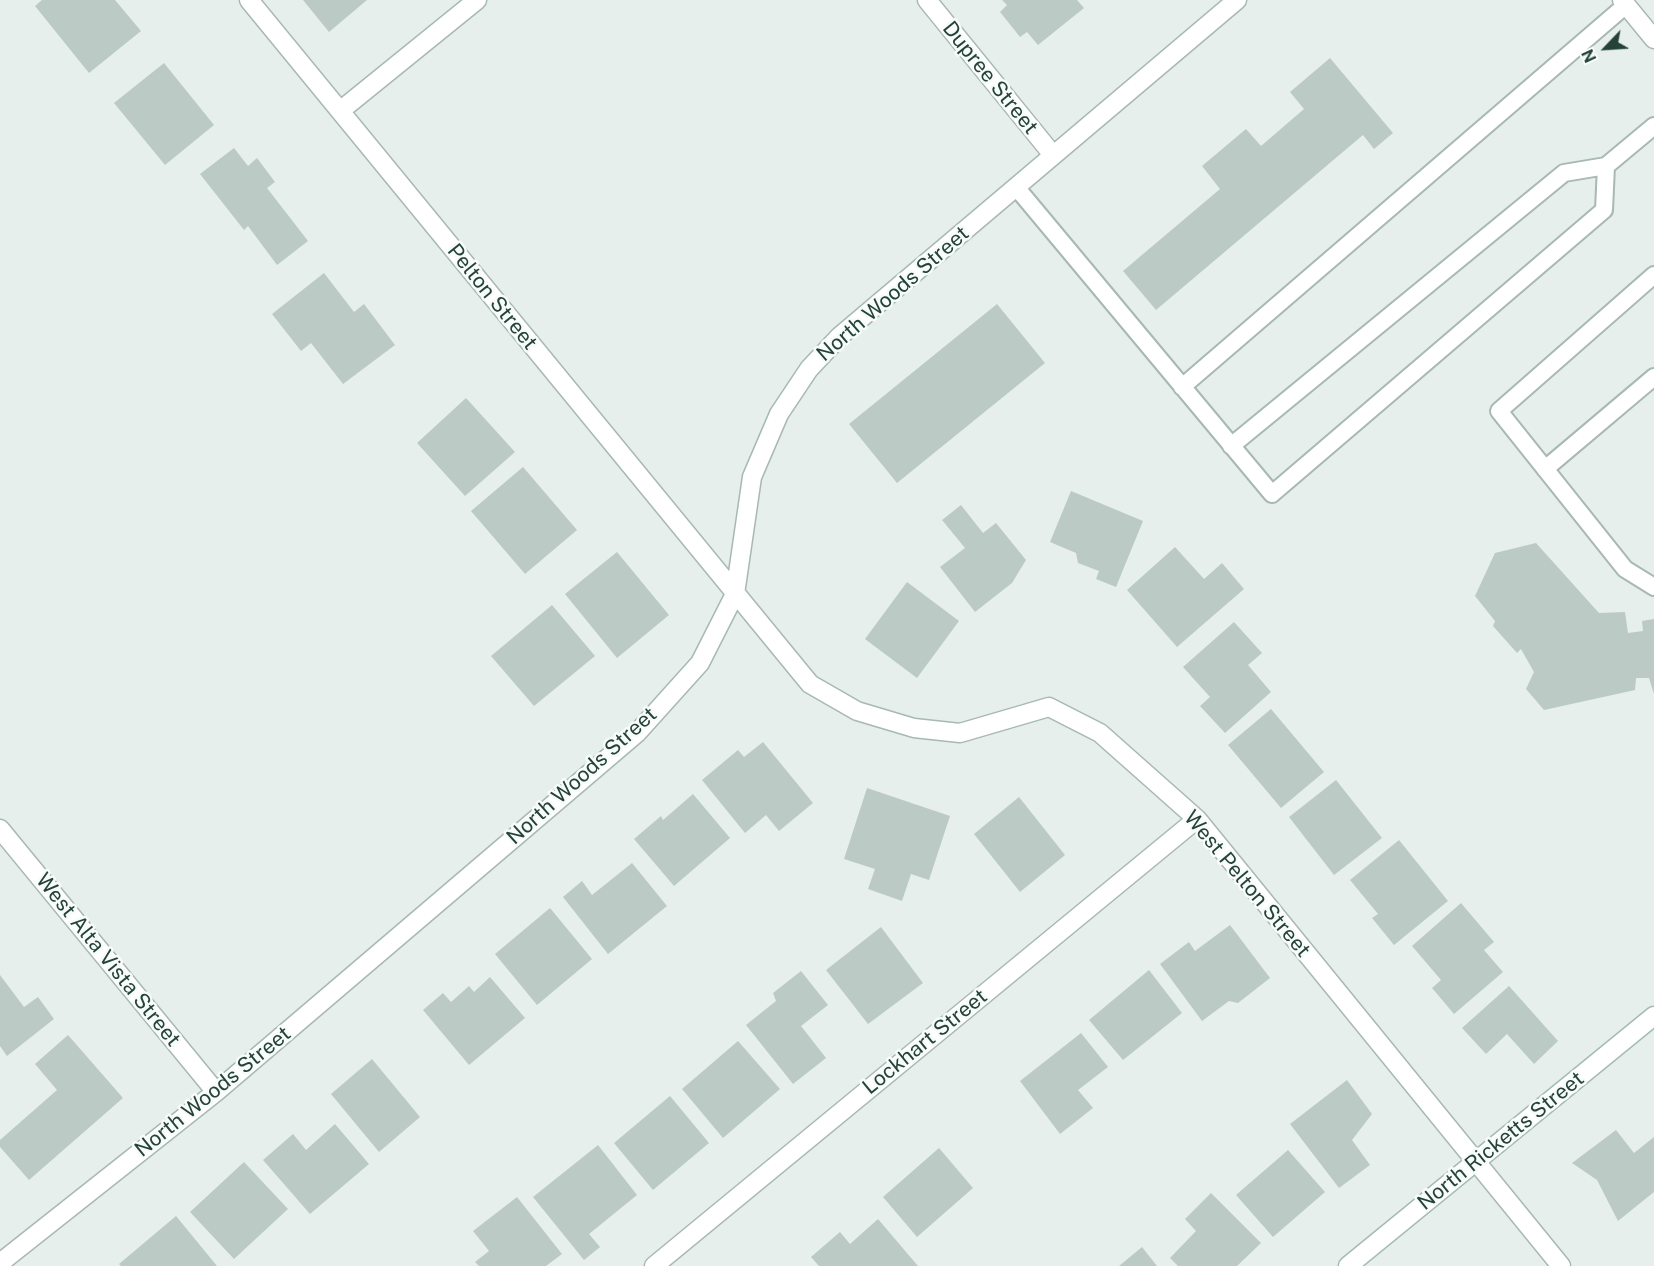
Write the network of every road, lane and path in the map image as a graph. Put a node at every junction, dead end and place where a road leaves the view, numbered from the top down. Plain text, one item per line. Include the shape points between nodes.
1 (249, 0) edge
2 (477, 0) edge
3 (927, 0) edge
4 (1237, 0) edge
5 (1624, 2) edge
6 (1654, 39) edge
7 (340, 111) junction
8 (1654, 126) edge
9 (1053, 155) junction
10 (1606, 166) junction
11 (1016, 188) junction
12 (1654, 275) edge
13 (1654, 378) edge
14 (1182, 387) junction
15 (1231, 446) junction
16 (1545, 469) junction
17 (1654, 587) edge
18 (735, 594) junction
19 (1197, 819) junction
20 (0, 829) edge
21 (1654, 1016) edge
22 (216, 1092) junction
23 (1475, 1162) junction
24 (0, 1263) edge
25 (654, 1266) edge
26 (1348, 1266) edge
27 (1561, 1266) edge

1 - 7 street, Pelton Street
2 - 7 street
3 - 9 street, Dupree Street
4 - 9 street, North Woods Street
5 - 6 street
5 - 14 lane
7 - 18 street, Pelton Street
8 - 10 lane
9 - 11 street, North Woods Street
10 - 15 lane via 1564,173
10 - 15 lane via 1604,210 1272,494
11 - 14 lane
11 - 18 street, North Woods Street via 840,336 809,369 779,414 752,477
12 - 16 lane via 1499,411
13 - 16 lane
14 - 15 lane
16 - 17 lane via 1625,569
18 - 19 street, West Pelton Street via 810,684 857,711 914,728 960,733 1049,708 1100,733
18 - 22 street, North Woods Street via 700,663 637,733
19 - 23 street, West Pelton Street
19 - 25 street, Lockhart Street
20 - 22 street, West Alta Vista Street
21 - 23 street, North Ricketts Street
22 - 24 street, North Woods Street
23 - 26 street, North Ricketts Street
23 - 27 street, West Pelton Street

